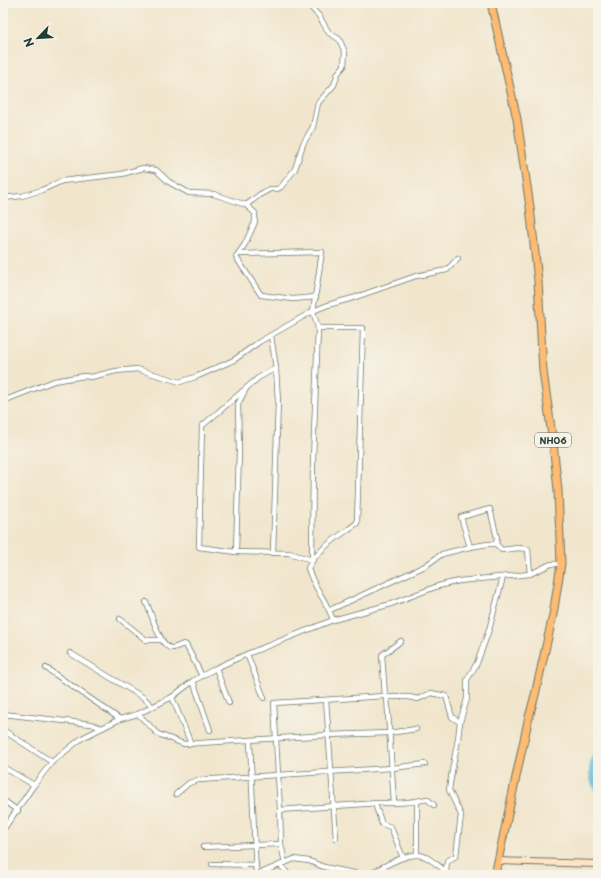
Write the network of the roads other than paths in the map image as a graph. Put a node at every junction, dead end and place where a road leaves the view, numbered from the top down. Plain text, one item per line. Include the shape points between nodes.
1 (306, 3) edge
2 (491, 3) edge
3 (3, 198) edge
4 (246, 205) junction
5 (238, 254) junction
6 (458, 258) dead end
7 (316, 297) junction
8 (313, 311) junction
9 (318, 328) junction
10 (271, 336) junction
11 (276, 368) junction
12 (247, 387) junction
13 (3, 401) edge
14 (496, 544) junction
15 (470, 547) junction
16 (236, 552) junction
17 (272, 553) junction
18 (312, 560) junction
19 (561, 564) junction
20 (530, 574) junction
21 (503, 577) junction
22 (146, 602) dead end
23 (330, 610) junction
24 (120, 619) dead end
25 (333, 620) junction
26 (160, 640) junction
27 (401, 641) dead end
28 (70, 653) dead end
29 (248, 654) junction
30 (46, 668) dead end
31 (216, 668) junction
32 (202, 676) junction
33 (193, 681) junction
34 (386, 696) junction
35 (172, 697) junction
36 (264, 698) dead end
37 (326, 700) junction
38 (229, 703) dead end
39 (152, 706) junction
40 (3, 714) edge
41 (138, 714) junction
42 (120, 720) junction
43 (460, 722) junction
44 (102, 728) junction
45 (416, 728) dead end
46 (3, 730) edge
47 (210, 730) dead end
48 (389, 733) junction
49 (328, 735) junction
50 (276, 738) junction
51 (250, 740) junction
52 (191, 744) junction
53 (52, 762) junction
54 (425, 764) dead end
55 (3, 767) edge
56 (392, 768) junction
57 (331, 771) junction
58 (278, 774) junction
59 (253, 776) junction
60 (34, 786) junction
61 (176, 794) dead end
62 (3, 800) edge
63 (417, 802) junction
64 (394, 803) junction
65 (375, 804) junction
66 (434, 805) dead end
67 (333, 806) junction
68 (18, 810) junction
69 (280, 810) junction
70 (3, 830) edge
71 (336, 838) dead end
72 (280, 844) junction
73 (256, 846) junction
74 (203, 847) dead end
75 (417, 855) junction
76 (403, 858) junction
77 (498, 861) junction
78 (285, 863) junction
79 (212, 864) dead end
80 (598, 864) edge
81 (256, 865) junction
82 (280, 865) junction
83 (447, 873) edge
84 (256, 875) edge
85 (288, 875) edge
86 (363, 875) edge
87 (368, 875) edge
88 (495, 875) edge

1 - 4 street via 319,16 329,33 340,39 345,52 344,66 338,73 334,85 318,103 313,127 303,144 295,169 281,187 259,194
2 - 19 main road, NH06 via 517,119 530,207 538,281 543,371 558,490
3 - 4 street via 22,196 62,181 122,174 143,168 156,170 189,193 214,194
4 - 5 street via 255,213 254,222
5 - 7 street via 236,257 261,295 293,299
5 - 7 street via 322,252
6 - 8 street via 447,270 416,276
7 - 8 street
8 - 9 street
8 - 10 street
9 - 18 street
9 - 18 street via 363,328 362,396 358,523
10 - 11 street
10 - 13 street via 234,360 180,382 136,369 123,370 54,381
11 - 12 street
11 - 17 street via 278,402
12 - 16 street via 238,404
12 - 16 street via 202,426 199,547
14 - 15 street
14 - 15 street via 490,509 461,517
14 - 20 street via 502,550 528,549
15 - 23 street via 442,554 425,566
16 - 17 street
17 - 18 street via 289,553
18 - 23 street via 308,568 311,578
19 - 20 street via 551,564
19 - 77 main road, NH06 via 553,615
20 - 21 street
21 - 25 street via 459,581 438,586 391,604
21 - 43 street via 489,630 477,663 467,680 467,699
22 - 26 street
23 - 25 street
24 - 26 street via 146,640
25 - 29 street
26 - 32 street via 169,648 186,645
27 - 34 street via 382,655
28 - 39 street via 144,698
29 - 31 street
29 - 36 street
30 - 42 street
31 - 32 street
31 - 38 street
32 - 33 street
33 - 35 street
33 - 47 street
34 - 37 street
34 - 43 street via 418,698 431,693 446,696 452,717
34 - 48 street
35 - 39 street
35 - 52 street
37 - 49 street
37 - 50 street via 274,703
39 - 41 street
40 - 44 street via 91,724
41 - 42 street
41 - 52 street via 158,734 184,744
42 - 44 street
43 - 83 street via 449,790 461,815 456,856 447,861
44 - 53 street via 82,738
45 - 48 street
46 - 53 street
48 - 49 street
48 - 56 street
49 - 50 street
49 - 57 street
50 - 51 street
50 - 58 street
51 - 52 street
51 - 59 street
53 - 60 street
54 - 56 street
55 - 60 street
56 - 57 street
56 - 64 street
57 - 58 street
57 - 67 street
58 - 59 street
58 - 69 street
59 - 61 street via 198,780 189,783
59 - 73 street
60 - 68 street
62 - 68 street
63 - 64 street
63 - 66 street via 427,799
63 - 75 street
64 - 65 street
65 - 67 street
65 - 76 street via 382,824 391,827
67 - 69 street
67 - 71 street
68 - 70 street
69 - 72 street
72 - 73 street
72 - 78 street
73 - 74 street
73 - 81 street
75 - 76 street
75 - 83 street via 425,857
76 - 87 street
77 - 80 main road
77 - 88 main road, NH06
78 - 82 street
78 - 86 street via 294,859 309,861 324,867
79 - 81 street
81 - 84 street
82 - 84 street
82 - 85 street

